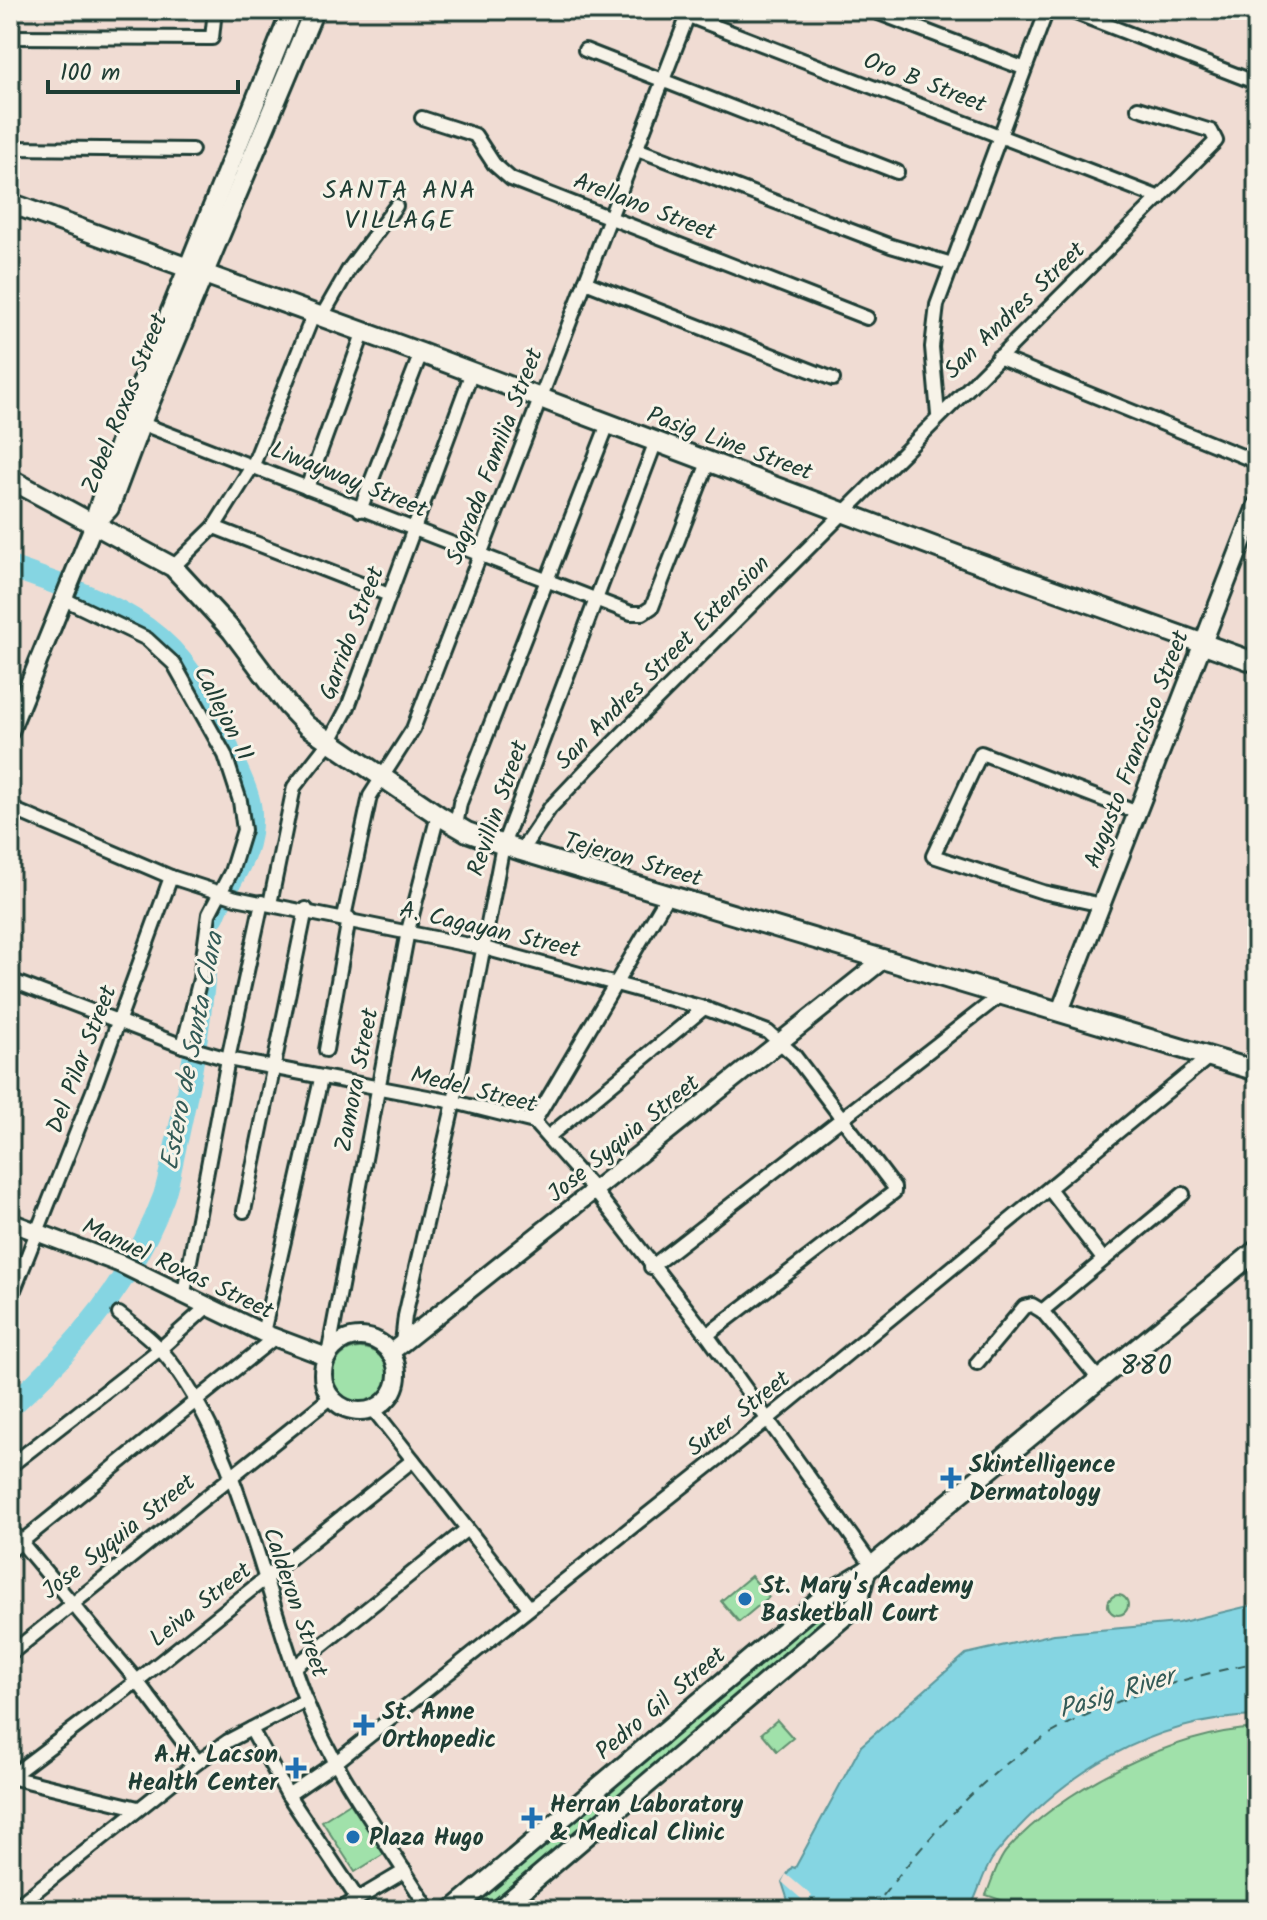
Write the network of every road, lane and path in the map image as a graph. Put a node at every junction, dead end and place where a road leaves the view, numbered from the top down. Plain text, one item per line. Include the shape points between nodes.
1 (215, 10) edge
2 (292, 10) edge
3 (314, 10) edge
4 (673, 10) edge
5 (871, 10) edge
6 (1047, 10) edge
7 (1068, 10) edge
8 (689, 13) edge
9 (10, 37) edge
10 (585, 50) dead end
11 (1023, 68) junction
12 (664, 79) junction
13 (1257, 83) edge
14 (1138, 108) dead end
15 (422, 118) dead end
16 (999, 134) junction
17 (10, 148) edge
18 (637, 149) junction
19 (192, 150) dead end
20 (897, 172) dead end
21 (1160, 198) junction
22 (10, 203) edge
23 (396, 206) dead end
24 (611, 216) junction
25 (952, 264) junction
26 (195, 269) junction
27 (585, 282) junction
28 (318, 314) junction
29 (867, 318) dead end
30 (364, 331) junction
31 (421, 353) junction
32 (998, 357) junction
33 (472, 372) junction
34 (833, 379) dead end
35 (541, 397) junction
36 (938, 415) junction
37 (135, 421) junction
38 (608, 424) junction
39 (656, 441) junction
40 (709, 460) junction
41 (1257, 462) edge
42 (253, 465) junction
43 (10, 479) edge
44 (307, 488) junction
45 (1257, 504) edge
46 (360, 510) junction
47 (842, 511) junction
48 (94, 524) junction
49 (214, 527) junction
50 (413, 529) junction
51 (479, 554) junction
52 (173, 567) junction
53 (549, 581) junction
54 (64, 593) junction
55 (389, 595) junction
56 (597, 600) junction
57 (1203, 643) junction
58 (1257, 663) edge
59 (10, 731) edge
60 (330, 741) junction
61 (385, 777) junction
62 (10, 808) edge
63 (1138, 813) junction
64 (438, 815) junction
65 (456, 826) junction
66 (503, 845) junction
67 (521, 851) junction
68 (171, 877) junction
69 (221, 893) junction
70 (669, 893) junction
71 (266, 903) junction
72 (1102, 905) junction
73 (306, 909) junction
74 (346, 918) junction
75 (408, 931) junction
76 (484, 948) junction
77 (884, 959) junction
78 (10, 980) edge
79 (618, 983) junction
80 (1002, 994) junction
81 (704, 1008) junction
82 (1060, 1011) junction
83 (118, 1022) junction
84 (782, 1041) junction
85 (189, 1048) junction
86 (326, 1050) dead end
87 (1209, 1057) junction
88 (228, 1059) junction
89 (274, 1068) junction
90 (1257, 1071) edge
91 (321, 1079) junction
92 (377, 1088) junction
93 (454, 1102) junction
94 (842, 1120) junction
95 (534, 1122) junction
96 (549, 1136) junction
97 (1050, 1190) junction
98 (595, 1191) junction
99 (1183, 1194) dead end
100 (244, 1211) dead end
101 (10, 1222) edge
102 (35, 1232) junction
103 (1257, 1250) edge
104 (1103, 1259) junction
105 (651, 1267) junction
106 (184, 1293) junction
107 (10, 1300) edge
108 (208, 1306) junction
109 (1042, 1311) junction
110 (119, 1314) dead end
111 (707, 1335) junction
112 (268, 1336) junction
113 (396, 1348) junction
114 (160, 1349) junction
115 (328, 1356) junction
116 (977, 1363) dead end
117 (1098, 1378) junction
118 (331, 1397) junction
119 (197, 1402) junction
120 (373, 1409) junction
121 (769, 1418) junction
122 (413, 1460) junction
123 (10, 1466) edge
124 (229, 1479) junction
125 (10, 1529) edge
126 (467, 1529) junction
127 (21, 1542) junction
128 (10, 1551) edge
129 (869, 1568) junction
130 (268, 1578) junction
131 (72, 1603) junction
132 (528, 1606) junction
133 (10, 1654) edge
134 (296, 1666) junction
135 (137, 1681) junction
136 (306, 1700) junction
137 (251, 1729) junction
138 (198, 1762) junction
139 (335, 1763) junction
140 (10, 1777) edge
141 (288, 1795) junction
142 (138, 1808) junction
143 (405, 1871) junction
144 (357, 1898) junction
145 (12, 1910) edge
146 (339, 1910) edge
147 (429, 1910) edge
148 (453, 1910) edge
149 (499, 1910) edge

1 - 9 street via 212,38
2 - 26 main road, Zobel Roxas Street
3 - 26 main road, Zobel Roxas Street
4 - 8 street, Oro B Street
5 - 11 street
6 - 11 street
7 - 13 street
8 - 12 street, Sagrada Familia Street
8 - 16 street, Oro B Street
10 - 12 street
11 - 16 street
12 - 18 street, Sagrada Familia Street
12 - 20 street
14 - 21 street, San Andres Street via 1211,131 1216,141
15 - 24 street, Arellano Street via 475,135 511,179
16 - 21 street, Oro B Street
16 - 25 street
17 - 19 street
18 - 24 street, Sagrada Familia Street
18 - 25 street via 891,246
21 - 32 street, San Andres Street
22 - 26 main road, Pasig Line Street
23 - 28 street
24 - 27 street, Sagrada Familia Street
24 - 29 street, Arellano Street
25 - 36 street via 937,305 932,347
26 - 28 main road, Pasig Line Street
26 - 37 main road, Zobel Roxas Street
27 - 34 street
27 - 35 street, Sagrada Familia Street
28 - 30 main road, Pasig Line Street
28 - 42 street
30 - 31 main road, Pasig Line Street
30 - 44 street
31 - 33 main road, Pasig Line Street
31 - 46 street
32 - 36 street, San Andres Street
32 - 41 street
33 - 35 main road, Pasig Line Street
33 - 50 street, Garrido Street
35 - 38 main road, Pasig Line Street
35 - 51 street, Sagrada Familia Street
36 - 47 street, San Andres Street
37 - 42 street, Liwayway Street
37 - 48 main road, Zobel Roxas Street via 109,508
38 - 39 main road, Pasig Line Street
38 - 53 street
39 - 40 main road, Pasig Line Street
39 - 56 street, Revillin Street
40 - 47 main road, Pasig Line Street
40 - 56 street, Liwayway Street via 652,607 631,613
42 - 44 street, Liwayway Street
42 - 49 street
43 - 48 main road, Tejeron Street
44 - 46 street, Liwayway Street
45 - 57 street, Augusto Francisco Street
46 - 50 street, Liwayway Street
47 - 57 main road, Pasig Line Street
47 - 67 street, San Andres Street Extension via 550,808
48 - 52 main road, Tejeron Street
48 - 54 street
49 - 52 street
49 - 55 street
50 - 51 street, Liwayway Street
50 - 55 street, Garrido Street
51 - 53 street, Liwayway Street
51 - 61 street, Sagrada Familia Street via 413,729
52 - 60 main road, Tejeron Street via 232,631 288,706
53 - 56 street, Liwayway Street
53 - 65 street via 460,803
54 - 59 street
54 - 69 street, Callejon 11 via 147,639 174,664 225,755 244,830
55 - 60 street, Garrido Street
56 - 66 street, Revillin Street
57 - 58 main road, Pasig Line Street
57 - 63 street, Augusto Francisco Street
60 - 61 main road, Tejeron Street
60 - 71 street, Garrido Street via 294,787
61 - 64 main road, Tejeron Street
61 - 74 street, Sagrada Familia Street via 370,796
62 - 68 street, A. Cagayan Street
63 - 72 street, Augusto Francisco Street
63 - 72 street via 981,753 933,856
64 - 65 main road, Tejeron Street
64 - 75 street, Zamora Street
65 - 66 main road, Tejeron Street
66 - 67 main road, Tejeron Street
66 - 76 street, Revillin Street
67 - 70 main road, Tejeron Street
68 - 69 street, A. Cagayan Street
68 - 83 street, Del Pilar Street
69 - 71 street, A. Cagayan Street
69 - 85 street, Callejon 11 via 209,914
70 - 77 main road, Tejeron Street
70 - 79 street
71 - 73 street, A. Cagayan Street
71 - 88 street, Garrido Street
72 - 82 street, Augusto Francisco Street
73 - 74 street, A. Cagayan Street
73 - 89 street
74 - 75 street, A. Cagayan Street
74 - 86 street, Sagrada Familia Street
75 - 76 street, A. Cagayan Street
75 - 92 street, Zamora Street
76 - 79 street, A. Cagayan Street
76 - 93 street, Revillin Street
77 - 80 main road, Tejeron Street
77 - 84 street, Jose Syquia Street
78 - 83 street, Medel Street
79 - 81 street, A. Cagayan Street
79 - 95 street
80 - 82 main road, Tejeron Street
80 - 94 street
81 - 84 street, A. Cagayan Street
81 - 96 street
82 - 87 main road, Tejeron Street
83 - 85 street, Medel Street
83 - 102 street, Del Pilar Street
84 - 94 street, A. Cagayan Street
84 - 98 street, Jose Syquia Street
85 - 88 street, Medel Street
87 - 90 main road, Tejeron Street
87 - 97 street, Suter Street
88 - 89 street, Medel Street
88 - 106 street, Garrido Street
89 - 91 street, Medel Street
89 - 100 street
91 - 92 street, Medel Street
91 - 112 street
92 - 93 street, Medel Street
92 - 115 street, Zamora Street
93 - 95 street, Medel Street
93 - 113 street, Revillin Street
94 - 105 street
94 - 111 street, A. Cagayan Street via 893,1194
95 - 96 street, Medel Street
96 - 98 street, Medel Street
97 - 104 street
97 - 121 street, Suter Street
98 - 105 street, Medel Street
98 - 113 street, Jose Syquia Street
99 - 104 street
101 - 102 street, Manuel Roxas Street
102 - 106 street, Manuel Roxas Street
102 - 107 street, Del Pilar Street
103 - 117 main road, Pedro Gil Street
104 - 109 street
105 - 111 street, Medel Street
106 - 108 street, Manuel Roxas Street
108 - 112 street, Manuel Roxas Street
108 - 114 street
109 - 116 street via 1024,1307
109 - 117 street
110 - 114 street, Calderon Street
111 - 121 street, Medel Street
112 - 115 street, Manuel Roxas Street
112 - 119 street
113 - 115 street via 357,1337 340,1342
113 - 120 street via 395,1385
114 - 119 street, Calderon Street
114 - 123 street
115 - 118 street via 323,1378
117 - 129 main road, Pedro Gil Street
118 - 120 street via 347,1409
118 - 124 street, Jose Syquia Street
119 - 124 street, Calderon Street
119 - 127 street
120 - 122 street
121 - 129 street, Medel Street
121 - 132 street, Suter Street
122 - 126 street
122 - 130 street, Leiva Street
124 - 130 street, Calderon Street
124 - 131 street, Jose Syquia Street
125 - 127 street
126 - 132 street
126 - 134 street
127 - 128 street
127 - 131 street
129 - 148 main road, Pedro Gil Street via 829,1593
129 - 149 main road via 849,1612
130 - 134 street, Calderon Street
130 - 135 street, Leiva Street
131 - 133 street, Jose Syquia Street
131 - 135 street
132 - 139 street, Suter Street
134 - 136 street, Calderon Street
135 - 138 street
135 - 140 street, Leiva Street
136 - 137 street
136 - 139 street, Calderon Street
137 - 138 street
137 - 141 street
138 - 142 street
139 - 141 street, Suter Street
139 - 143 street, Calderon Street
140 - 142 street
141 - 144 street
142 - 145 street
143 - 144 street
143 - 147 street, Calderon Street
144 - 146 street

